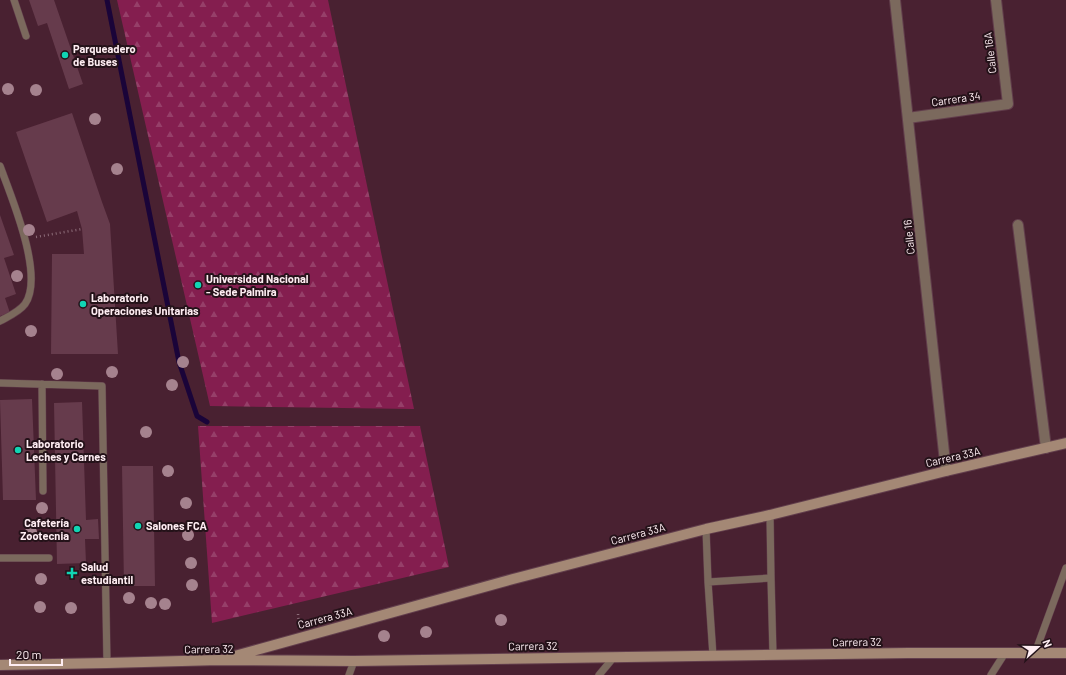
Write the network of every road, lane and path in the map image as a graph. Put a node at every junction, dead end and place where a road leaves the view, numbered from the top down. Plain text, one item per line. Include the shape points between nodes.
1 (14, 0) edge
2 (894, 0) edge
3 (996, 0) edge
4 (26, 36) dead end
5 (1008, 104) joint
6 (908, 118) junction
7 (0, 166) edge
8 (1018, 224) dead end
9 (82, 230) dead end
10 (26, 239) junction
11 (0, 321) edge
12 (0, 383) edge
13 (42, 384) junction
14 (1066, 443) edge
15 (1046, 448) junction
16 (946, 471) junction
17 (43, 491) dead end
18 (770, 515) junction
19 (706, 529) junction
20 (0, 558) edge
21 (49, 558) dead end
22 (1066, 568) edge
23 (771, 578) junction
24 (708, 582) junction
25 (1005, 653) junction
26 (1035, 653) junction
27 (1066, 653) edge
28 (773, 655) junction
29 (713, 656) junction
30 (614, 657) junction
31 (219, 660) junction
32 (354, 661) junction
33 (107, 664) junction
34 (0, 665) edge
35 (349, 675) edge
36 (599, 675) edge
37 (991, 675) edge

1 - 4 lane
2 - 6 street, Calle 16
3 - 5 street, Calle 16A
5 - 6 street, Carrera 34
6 - 16 street, Calle 16
7 - 10 lane
8 - 15 street
9 - 10 path
10 - 11 lane via 32,279 31,290 26,303
12 - 13 lane
13 - 17 lane
13 - 33 lane via 102,386
14 - 15 street, Carrera 33A
15 - 16 street, Carrera 33A
16 - 18 street, Carrera 33A
18 - 19 street, Carrera 33A
18 - 23 lane
19 - 24 lane
19 - 31 street, Carrera 33A
20 - 21 lane
22 - 26 lane
23 - 24 lane
23 - 28 lane
24 - 29 lane
25 - 26 street, Carrera 32
25 - 28 street, Carrera 32
25 - 37 lane
26 - 27 street, Carrera 32
28 - 29 street, Carrera 32
29 - 30 street, Carrera 32
30 - 32 street, Carrera 32
30 - 36 lane
31 - 32 street, Carrera 32
31 - 33 street, Carrera 32
32 - 35 lane
33 - 34 street, Carrera 32

